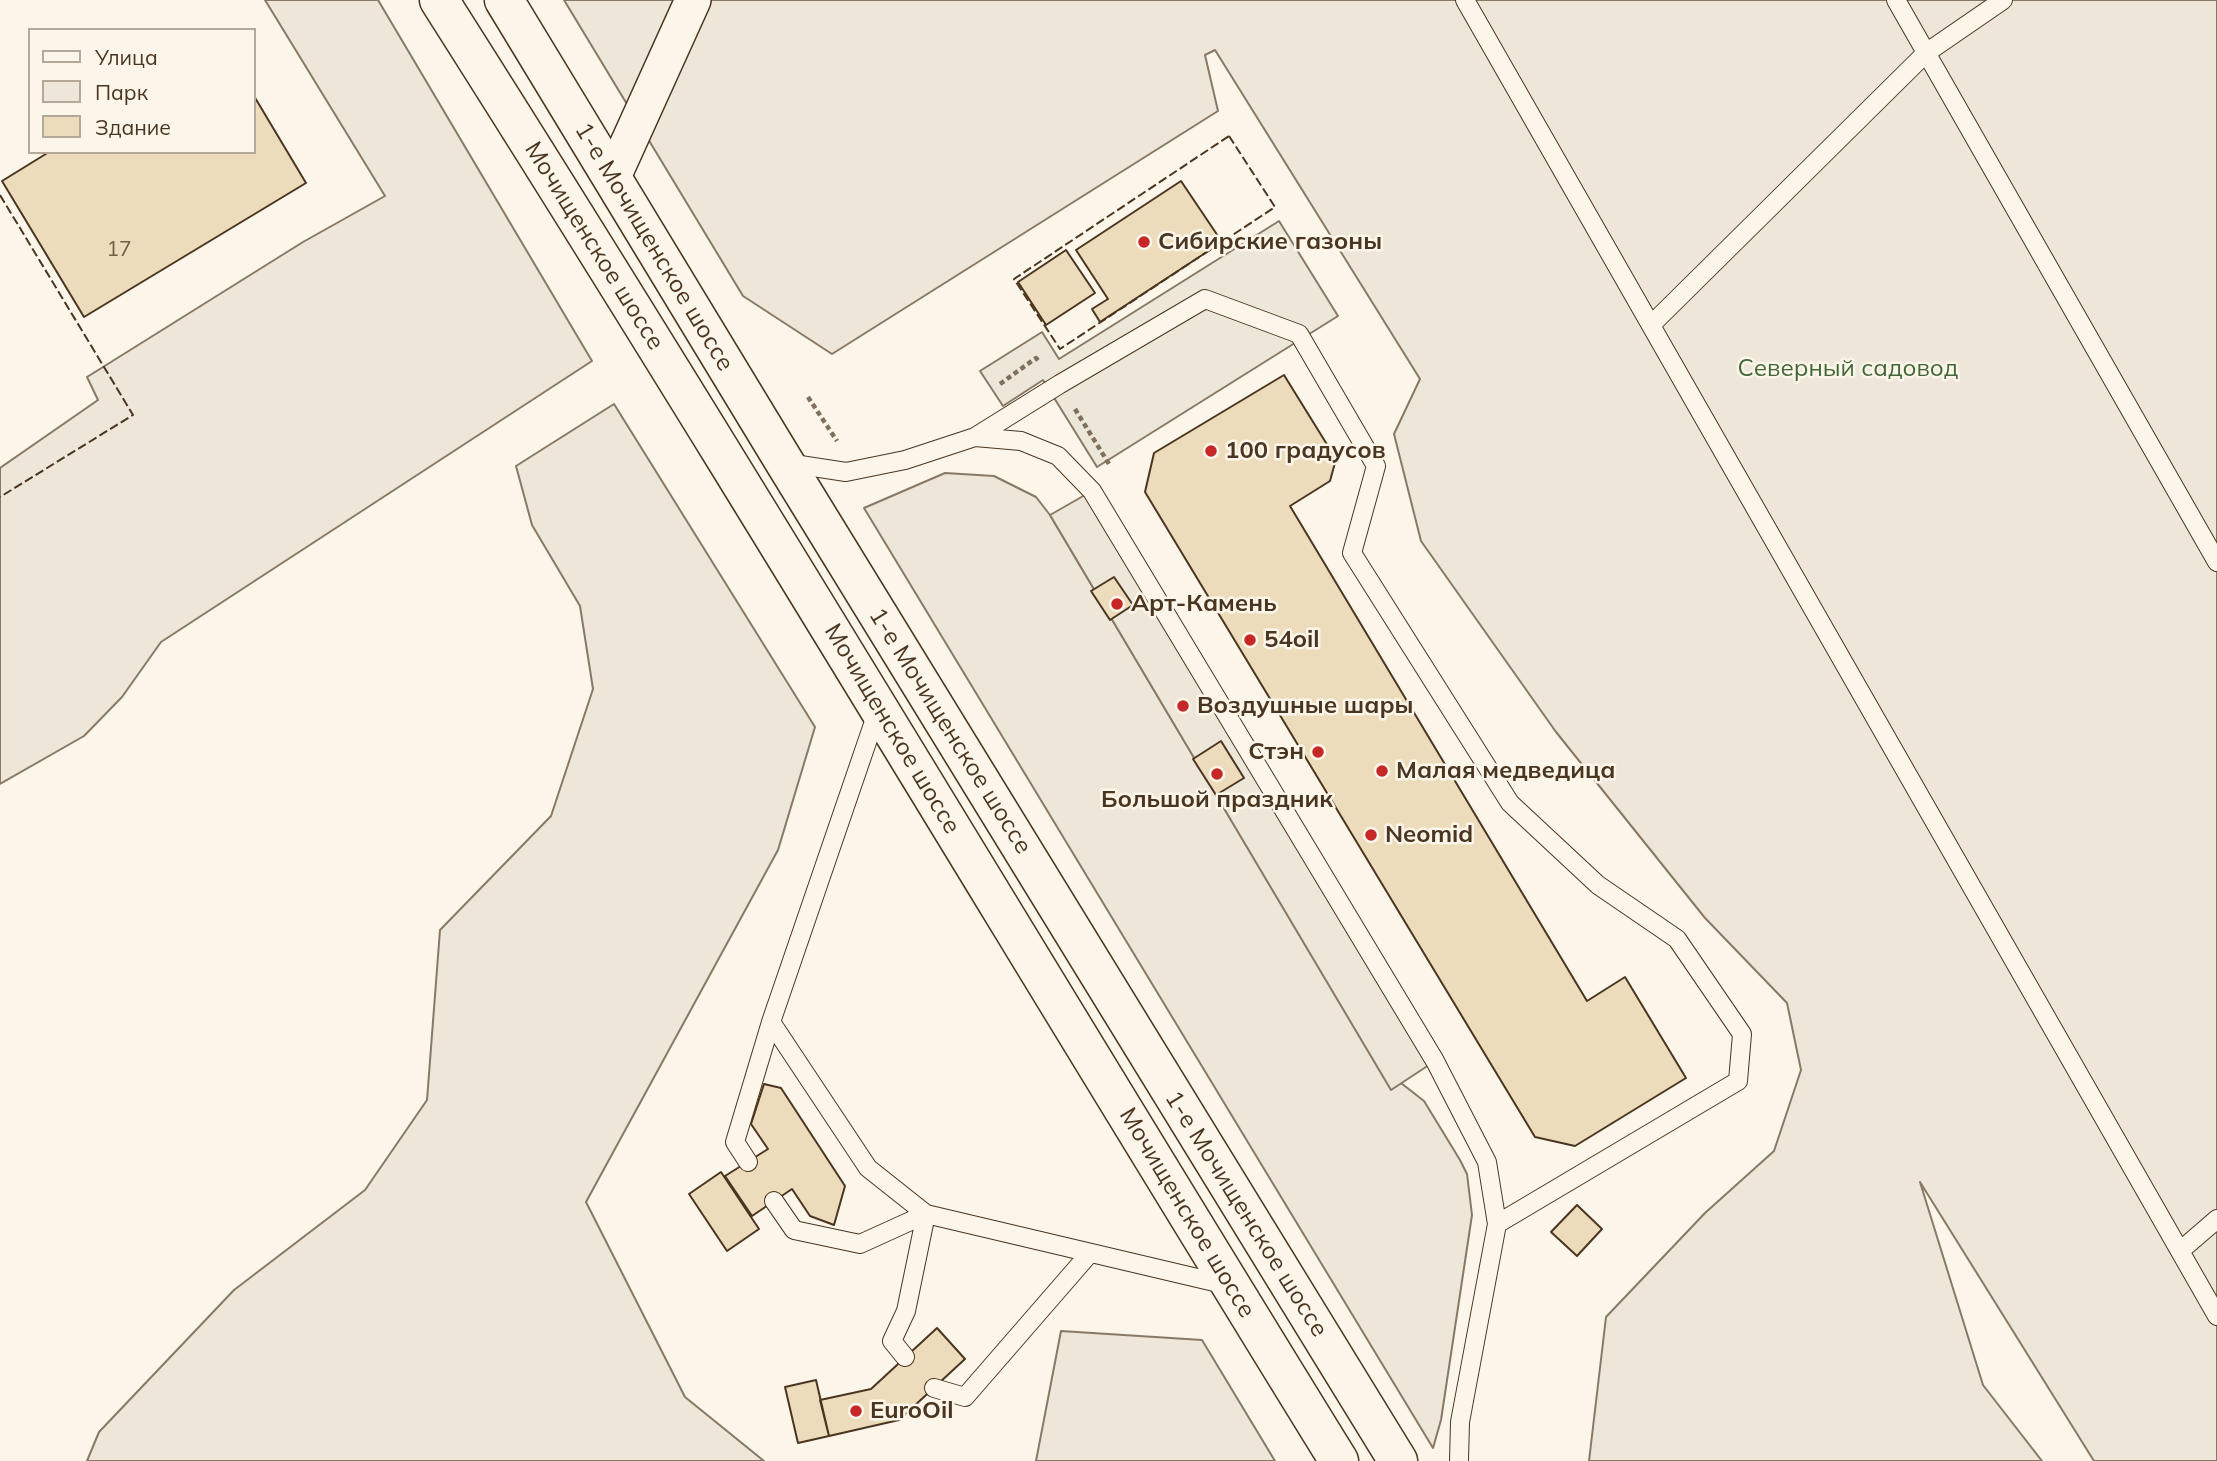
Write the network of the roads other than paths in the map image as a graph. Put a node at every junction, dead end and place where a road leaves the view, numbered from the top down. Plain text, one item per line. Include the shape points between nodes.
1 (439, 0) edge
2 (504, 0) edge
3 (693, 0) edge
4 (1465, 0) edge
5 (1896, 0) edge
6 (2003, 0) edge
7 (1926, 53) junction
8 (612, 178) junction
9 (1651, 325) junction
10 (975, 437) junction
11 (785, 463) junction
12 (2217, 562) edge
13 (879, 706) junction
14 (771, 1022) junction
15 (748, 1162) dead end
16 (774, 1201) dead end
17 (926, 1214) junction
18 (2217, 1219) edge
19 (1497, 1224) junction
20 (2180, 1251) junction
21 (1090, 1253) junction
22 (1231, 1286) junction
23 (2217, 1316) edge
24 (905, 1357) dead end
25 (934, 1388) dead end
26 (1339, 1461) edge
27 (1398, 1461) edge
28 (1459, 1461) edge

1 - 13 main road, Мочищенское шоссе
2 - 8 main road, 1-е Мочищенское шоссе
3 - 8 street
4 - 9 lane
5 - 7 lane
6 - 7 lane
7 - 9 lane
7 - 12 lane
8 - 11 main road, 1-е Мочищенское шоссе
9 - 20 lane
10 - 11 lane via 905,460 846,472
10 - 19 lane via 1021,441 1058,456 1092,492 1434,1061 1487,1162
10 - 19 lane via 1205,299 1298,334 1376,466 1352,553 1510,803 1598,885 1677,939 1742,1034 1738,1081
11 - 27 main road, 1-е Мочищенское шоссе
13 - 14 lane
13 - 22 main road, Мочищенское шоссе
14 - 15 lane via 735,1142
14 - 17 lane via 868,1168
16 - 17 lane via 794,1230 860,1244
17 - 21 lane
17 - 24 lane via 906,1311 892,1341
18 - 20 lane
19 - 28 lane via 1460,1422
20 - 23 lane
21 - 22 lane
21 - 25 lane via 965,1397
22 - 26 main road, Мочищенское шоссе

